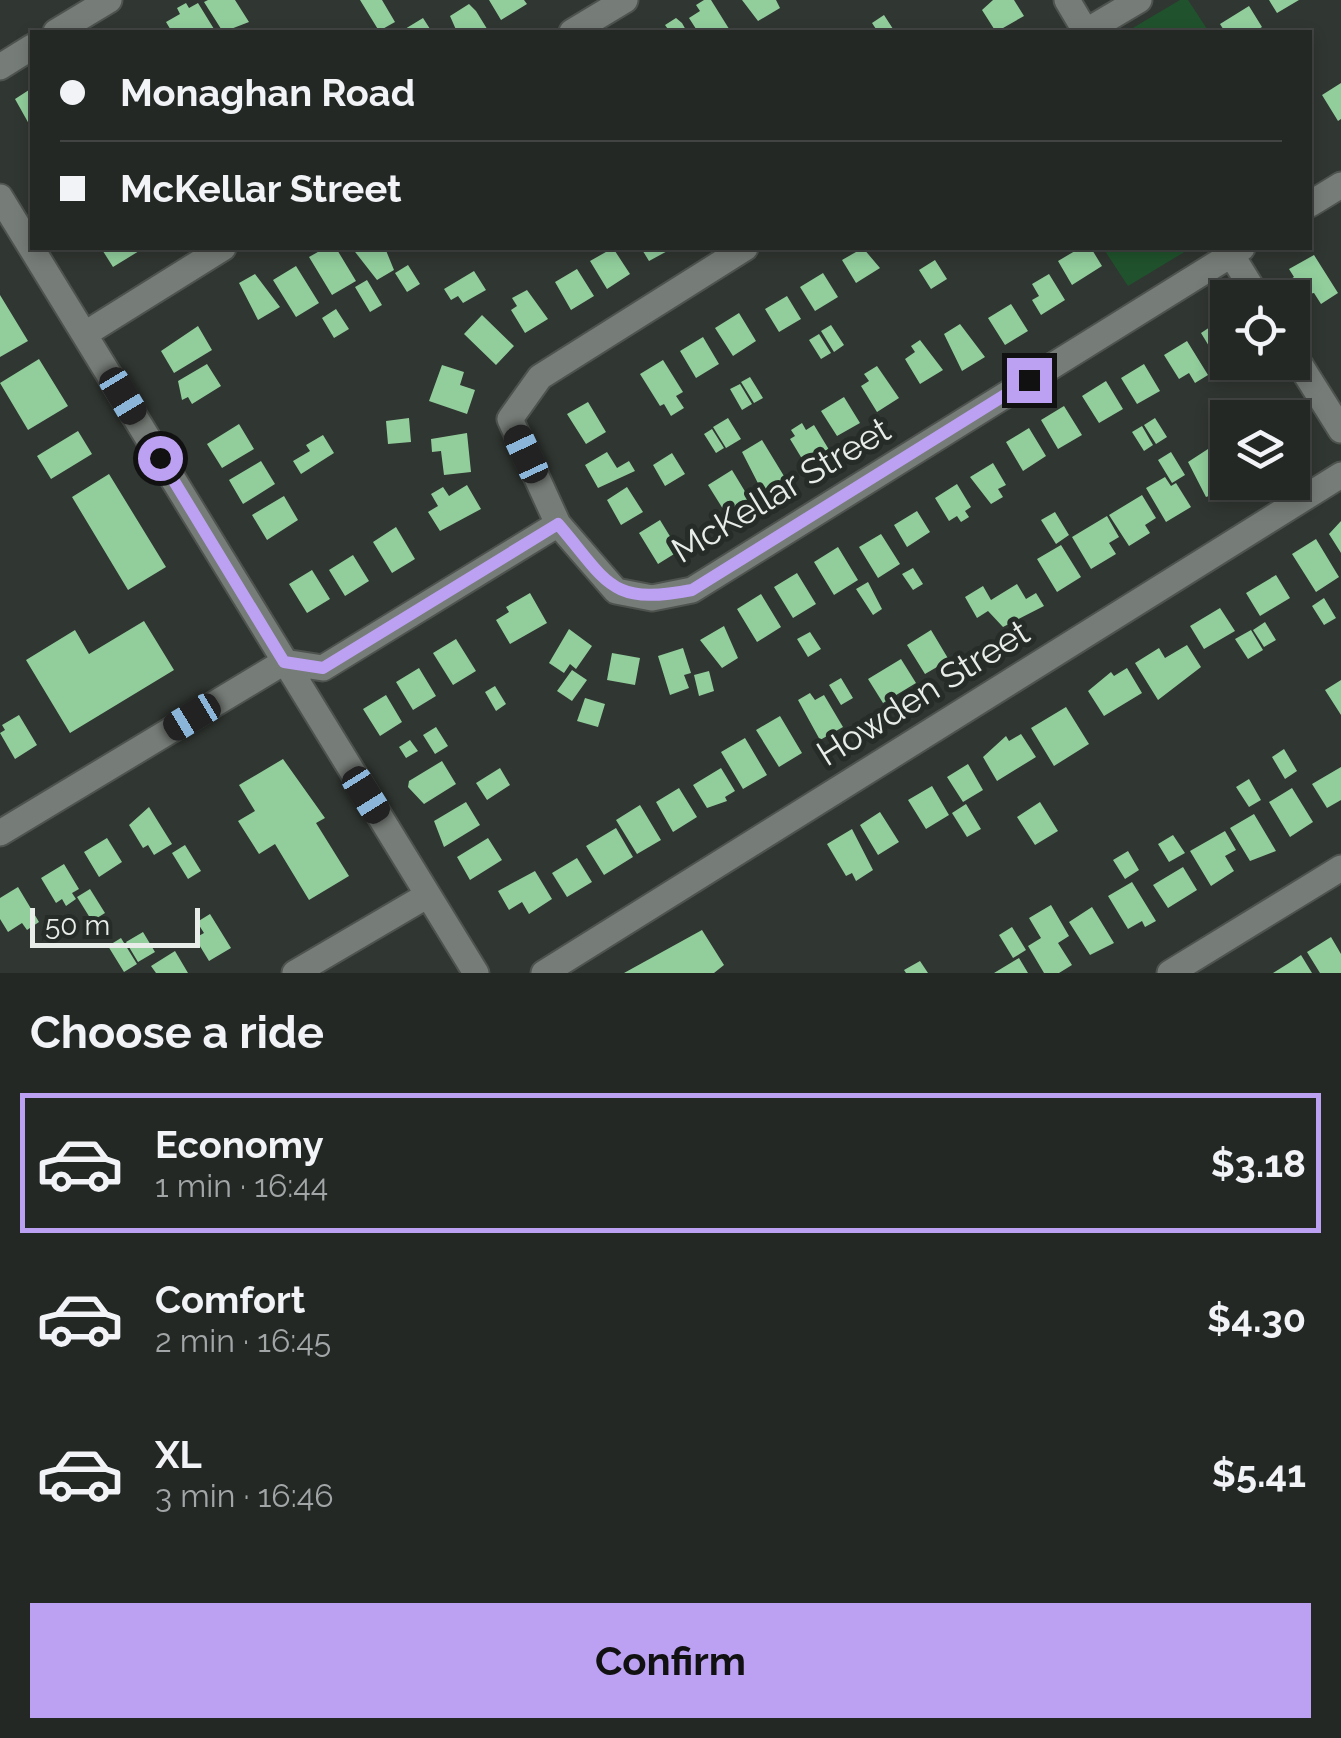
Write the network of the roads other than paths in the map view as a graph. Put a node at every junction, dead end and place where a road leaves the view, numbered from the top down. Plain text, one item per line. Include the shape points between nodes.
1 (109, 0) edge
2 (624, 0) edge
3 (1067, 0) edge
4 (1139, 0) edge
5 (59, 30) edge
6 (575, 30) edge
7 (1085, 30) edge
8 (1089, 30) edge
9 (30, 48) edge
10 (0, 68) edge
11 (1341, 185) edge
12 (1312, 203) edge
13 (4, 215) edge
14 (221, 250) edge
15 (742, 250) edge
16 (1236, 251) edge
17 (1250, 280) edge
18 (85, 334) junction
19 (1310, 380) edge
20 (1341, 430) edge
21 (1341, 475) edge
22 (558, 524) junction
23 (284, 662) junction
24 (0, 832) edge
25 (1341, 868) edge
26 (428, 895) junction
27 (295, 973) edge
28 (476, 973) edge
29 (544, 973) edge
30 (1170, 973) edge

1 - 5 street
2 - 6 street
3 - 7 street
4 - 8 street
9 - 10 street
11 - 12 street
13 - 18 street
14 - 18 street
15 - 22 street via 540,377 510,419
16 - 17 street
16 - 22 street, McKellar Street via 692,590 652,598 616,592
18 - 23 street
19 - 20 street
21 - 29 street, Howden Street
22 - 23 street via 323,668
23 - 24 street
23 - 26 street
25 - 30 street
26 - 27 street
26 - 28 street

